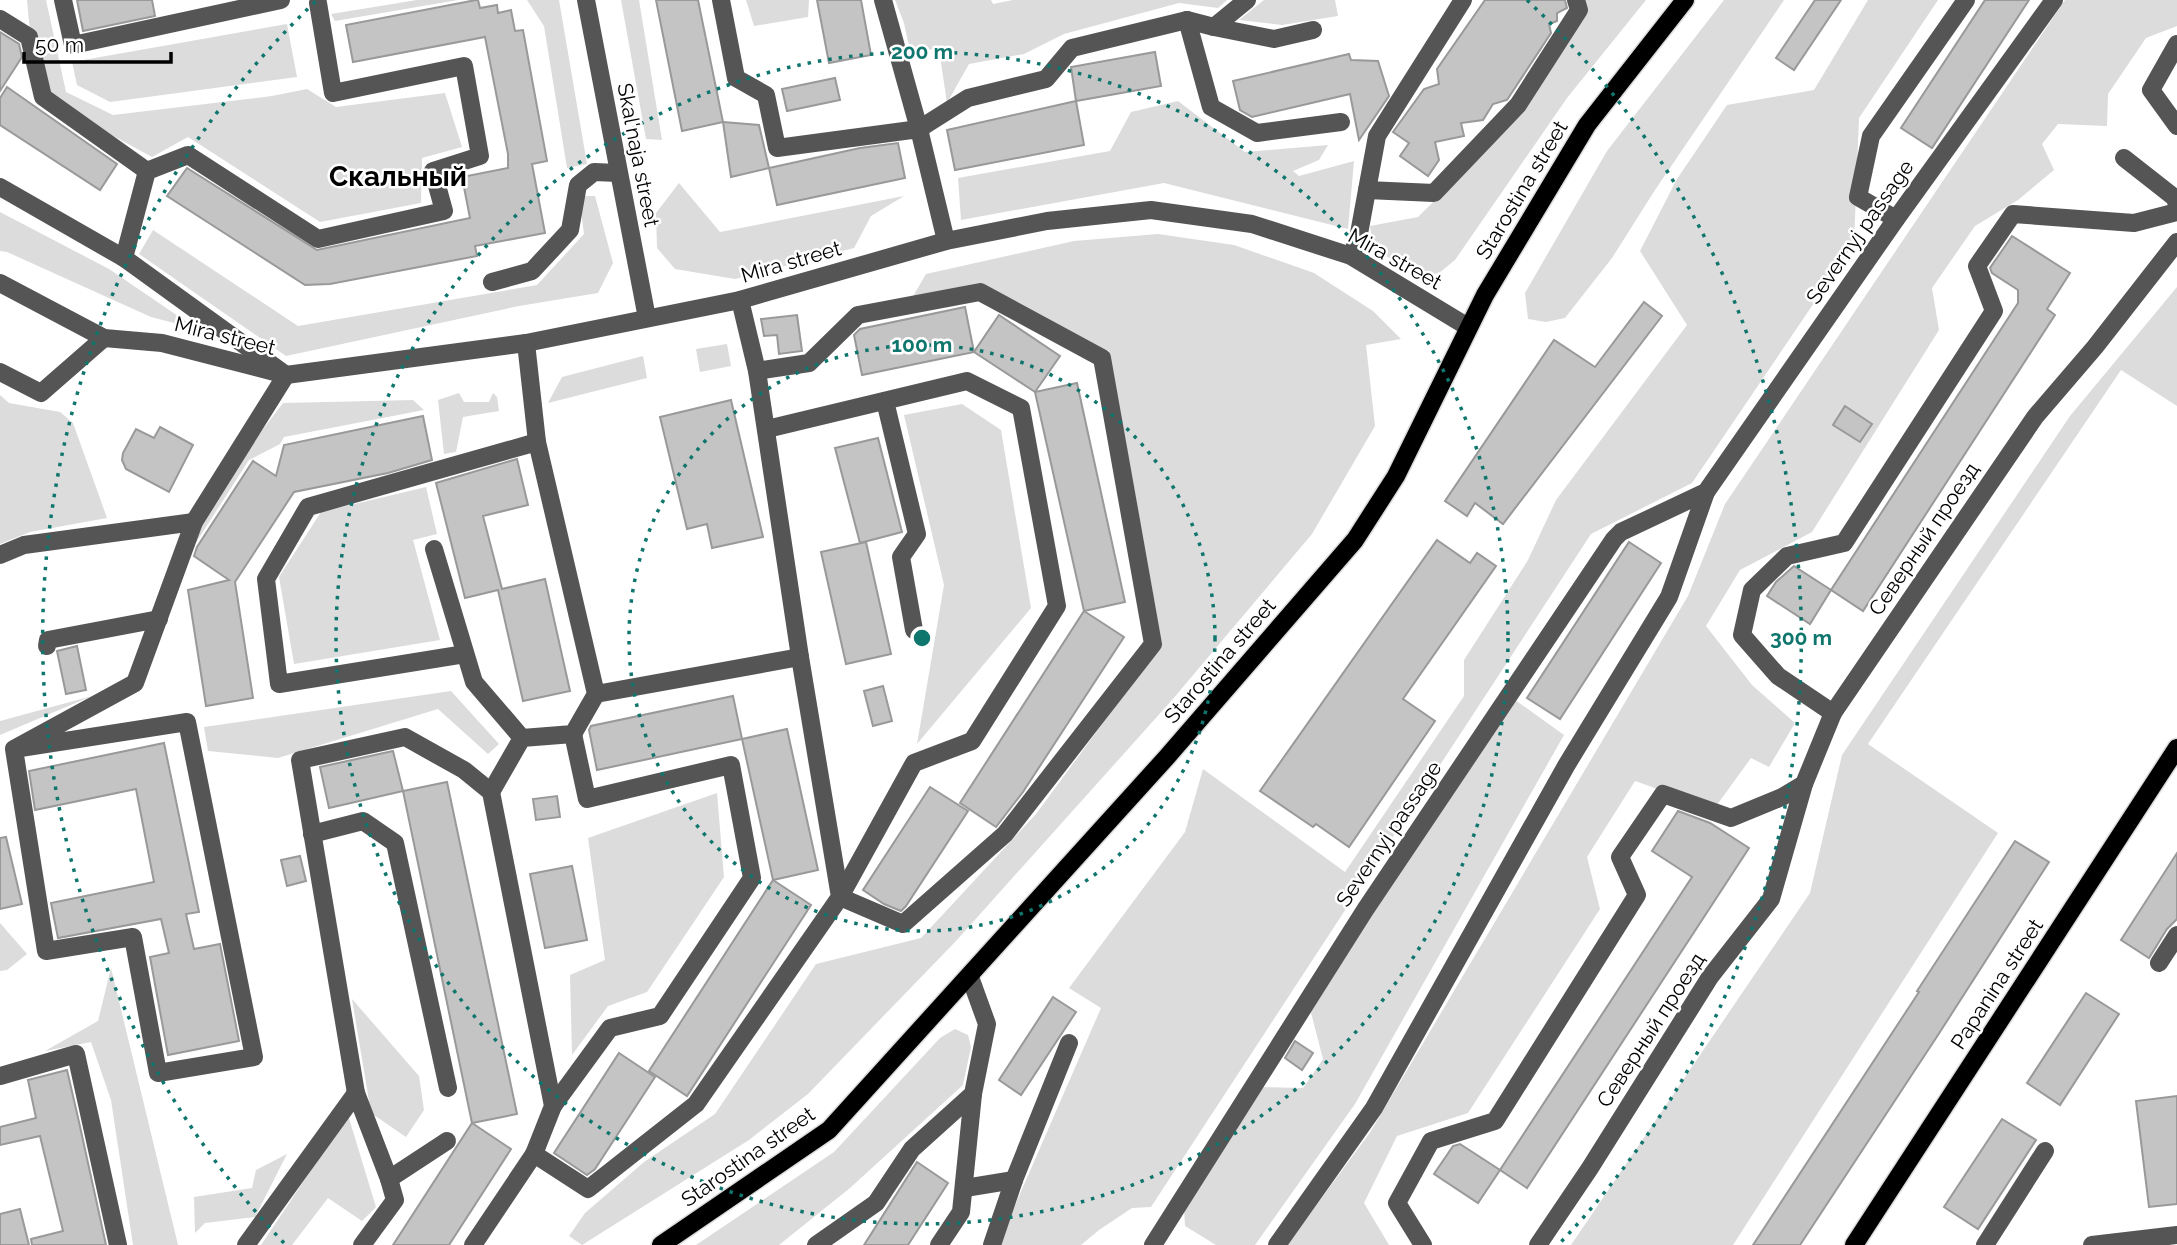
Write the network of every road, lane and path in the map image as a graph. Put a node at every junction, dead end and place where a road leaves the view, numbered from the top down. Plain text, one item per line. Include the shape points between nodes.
1 (63, 0) edge
2 (281, 0) edge
3 (586, 0) edge
4 (721, 0) edge
5 (883, 0) edge
6 (1247, 0) edge
7 (1464, 0) edge
8 (1576, 0) edge
9 (1685, 0) edge
10 (1966, 0) edge
11 (2054, 0) edge
12 (321, 1) edge
13 (0, 19) edge
14 (1187, 20) junction
15 (1214, 27) junction
16 (1313, 30) dead end
17 (2177, 44) edge
18 (1341, 122) dead end
19 (2177, 126) edge
20 (919, 129) junction
21 (2124, 158) dead end
22 (146, 171) junction
23 (618, 173) junction
24 (0, 187) edge
25 (1367, 190) junction
26 (2177, 205) edge
27 (2177, 212) edge
28 (1896, 219) junction
29 (946, 241) junction
30 (2177, 242) edge
31 (1351, 256) junction
32 (124, 258) junction
33 (492, 282) dead end
34 (0, 283) edge
35 (740, 300) junction
36 (647, 318) junction
37 (1468, 327) junction
38 (104, 338) junction
39 (526, 343) junction
40 (757, 371) junction
41 (0, 372) edge
42 (286, 375) junction
43 (885, 401) junction
44 (767, 429) junction
45 (537, 442) junction
46 (1706, 492) junction
47 (194, 522) junction
48 (434, 549) dead end
49 (0, 555) edge
50 (159, 619) junction
51 (914, 630) dead end
52 (47, 646) dead end
53 (465, 654) junction
54 (800, 657) junction
55 (596, 695) junction
56 (1833, 713) junction
57 (573, 734) junction
58 (522, 738) junction
59 (2177, 748) edge
60 (14, 749) junction
61 (1804, 784) junction
62 (491, 792) junction
63 (312, 834) junction
64 (840, 897) junction
65 (2177, 935) edge
66 (2159, 962) dead end
67 (970, 977) junction
68 (1069, 1043) dead end
69 (0, 1076) edge
70 (448, 1088) dead end
71 (356, 1093) junction
72 (973, 1094) junction
73 (553, 1106) junction
74 (447, 1141) dead end
75 (2045, 1151) dead end
76 (534, 1154) junction
77 (389, 1179) junction
78 (1014, 1180) junction
79 (965, 1188) junction
80 (2177, 1235) edge
81 (118, 1245) edge
82 (246, 1245) edge
83 (362, 1245) edge
84 (473, 1245) edge
85 (661, 1245) edge
86 (816, 1245) edge
87 (939, 1245) edge
88 (992, 1245) edge
89 (1153, 1245) edge
90 (1277, 1245) edge
91 (1423, 1245) edge
92 (1538, 1245) edge
93 (1854, 1245) edge
94 (1985, 1245) edge
95 (2092, 1245) edge

1 - 2 street via 73,45
3 - 23 street, Skal'naja street
4 - 20 street via 736,78 766,95 777,148
5 - 20 street
6 - 15 street
7 - 25 street via 1377,136
8 - 25 street via 1579,10 1518,105 1434,193
9 - 37 main road, Starostina street via 1587,125
10 - 28 street via 1871,136 1857,197
11 - 28 street, Severnyj passage
12 - 22 street via 334,93 464,66 480,156 433,171 444,211 318,239 188,155
13 - 22 street via 29,37 43,97
14 - 15 street
14 - 18 street via 1211,107 1257,133
14 - 20 street via 1072,48 1046,79 968,98
15 - 16 street via 1274,39
17 - 19 street via 2151,90
20 - 29 street
21 - 26 street via 2175,198
22 - 32 street
23 - 33 street via 594,172 578,184 570,230 532,271
23 - 36 street, Skal'naja street
24 - 32 street
25 - 31 street
27 - 56 street via 2134,223 2013,214 1977,266 1994,311 1843,543 1787,556 1752,590 1742,635 1777,676
28 - 46 street, Severnyj passage
29 - 31 street, Mira street via 1047,221 1151,210 1252,224
29 - 35 street, Mira street
30 - 56 street, Северный проезд via 2035,417
31 - 37 street, Mira street
32 - 42 street
34 - 38 street, Mira street
35 - 36 street, Mira street
35 - 40 street
36 - 39 street, Mira street
37 - 67 main road, Starostina street via 1395,475 1355,540
38 - 41 street via 41,393
38 - 42 street, Mira street via 162,343
39 - 42 street, Mira street
39 - 45 street
40 - 44 street
40 - 64 street via 809,363 858,315 980,292 1102,358 1153,644 1005,834 903,924
42 - 47 street
43 - 44 street
43 - 51 street via 917,534 901,557
43 - 64 street via 967,381 1021,408 1057,606 972,741 914,763
44 - 54 street
45 - 53 street via 308,507 266,579 279,684
45 - 55 street
46 - 89 street, Severnyj passage via 1614,539 1365,910
46 - 90 street, Severnyj passage via 1669,597 1566,766 1374,1108
47 - 49 street via 24,545
47 - 50 street
48 - 53 street
50 - 52 street via 48,640
50 - 60 street via 135,683
53 - 58 street via 474,682
54 - 55 street
54 - 64 street
55 - 57 street
56 - 61 street, Северный проезд
57 - 58 street
57 - 73 street via 587,799 731,765 752,878 660,1016 610,1028
58 - 62 street
59 - 93 main road, Papanina street
60 - 60 street via 46,951 133,937 158,1073 254,1056 187,722
61 - 91 street via 1731,818 1663,794 1620,857 1637,895 1495,1121 1432,1141 1397,1203
61 - 92 street, Северный проезд via 1771,899 1710,977
62 - 63 street via 464,769 405,737 300,760
62 - 73 street
63 - 70 street via 363,821 396,843
63 - 71 street
64 - 76 street via 696,1104 588,1189
65 - 66 street
67 - 72 street via 987,1024
67 - 85 main road, Starostina street via 830,1130
68 - 78 street
69 - 81 street via 76,1054
71 - 77 street
71 - 82 street
72 - 79 street
72 - 86 street via 912,1149 876,1203
73 - 76 street
74 - 77 street
75 - 94 street
76 - 84 street
77 - 83 street via 395,1200
78 - 79 street
78 - 88 street
79 - 87 street via 961,1212
80 - 95 street

